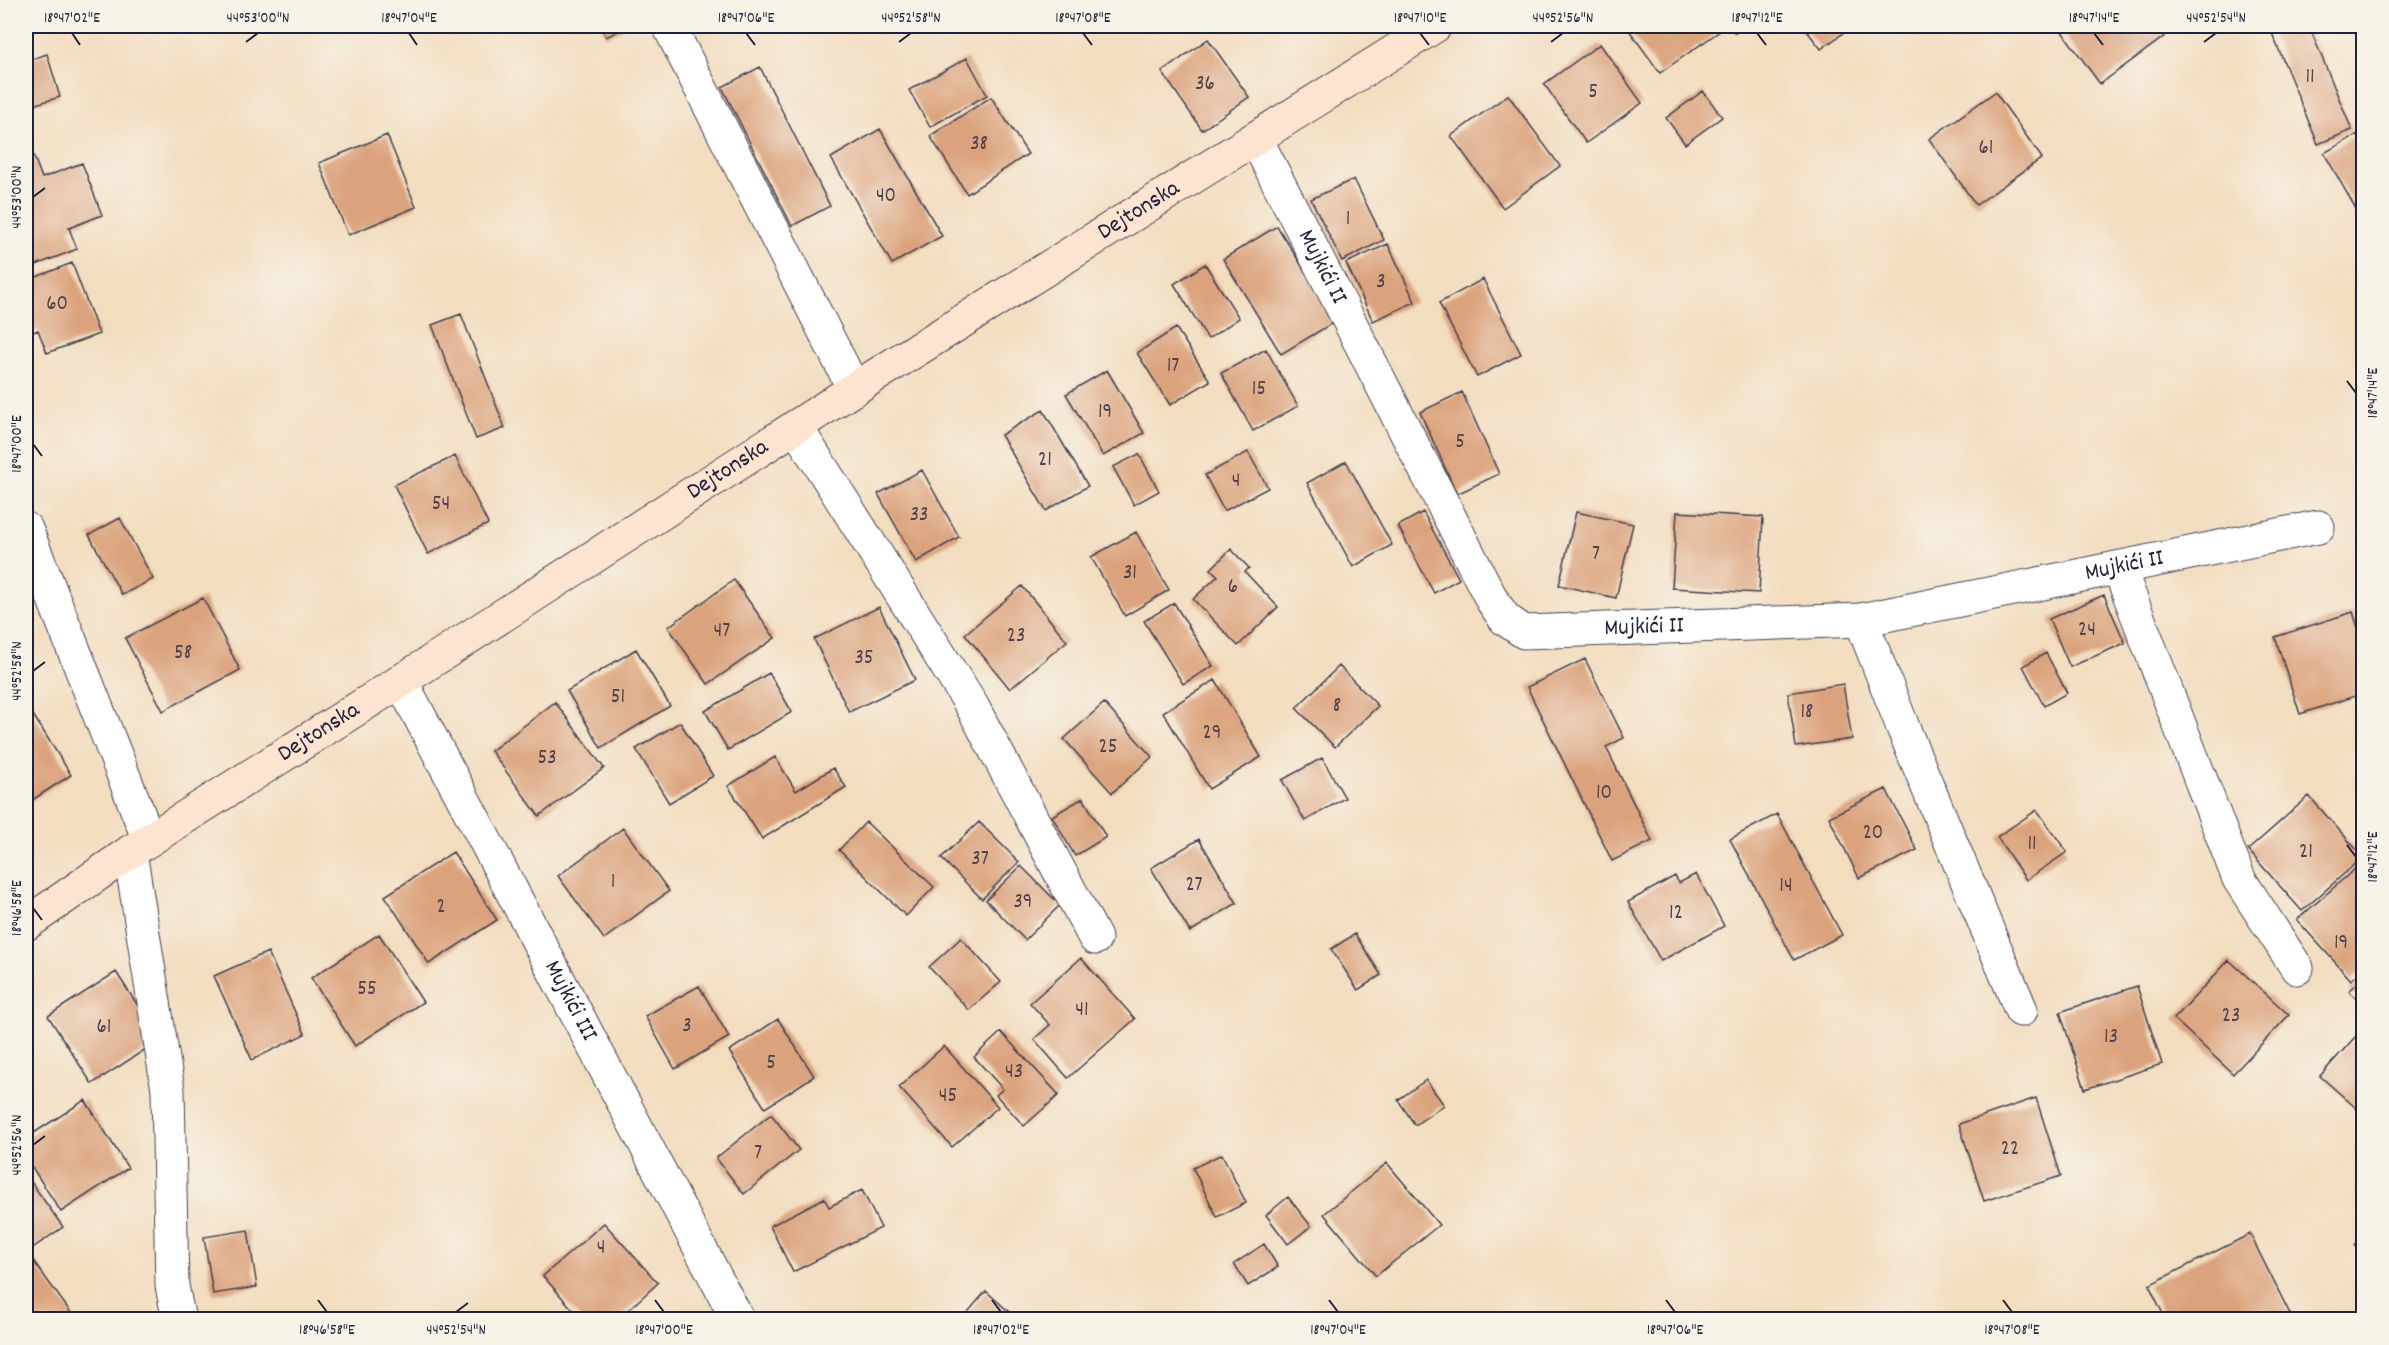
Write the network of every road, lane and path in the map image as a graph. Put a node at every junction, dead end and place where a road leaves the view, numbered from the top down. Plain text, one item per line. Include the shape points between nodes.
1 (669, 26) edge
2 (1435, 26) edge
3 (1256, 139) junction
4 (854, 389) junction
5 (796, 427) junction
6 (2318, 528) dead end
7 (26, 529) edge
8 (2120, 568) junction
9 (1862, 620) junction
10 (401, 681) junction
11 (140, 846) junction
12 (26, 924) edge
13 (1095, 938) dead end
14 (2297, 968) dead end
15 (2021, 1010) dead end
16 (179, 1320) edge
17 (738, 1320) edge

1 - 4 street
2 - 3 main road, Dejtonska
3 - 4 main road, Dejtonska
3 - 9 street, Mujkići II via 1505,619 1524,632
4 - 5 main road, Dejtonska
5 - 10 main road, Dejtonska
5 - 13 street via 972,706
6 - 8 street, Mujkići II
7 - 11 street
8 - 9 street, Mujkići II
8 - 14 street via 2240,879
9 - 15 street
10 - 11 main road, Dejtonska
10 - 17 street, Mujkići III
11 - 12 main road, Dejtonska
11 - 16 street via 168,1090 172,1286

